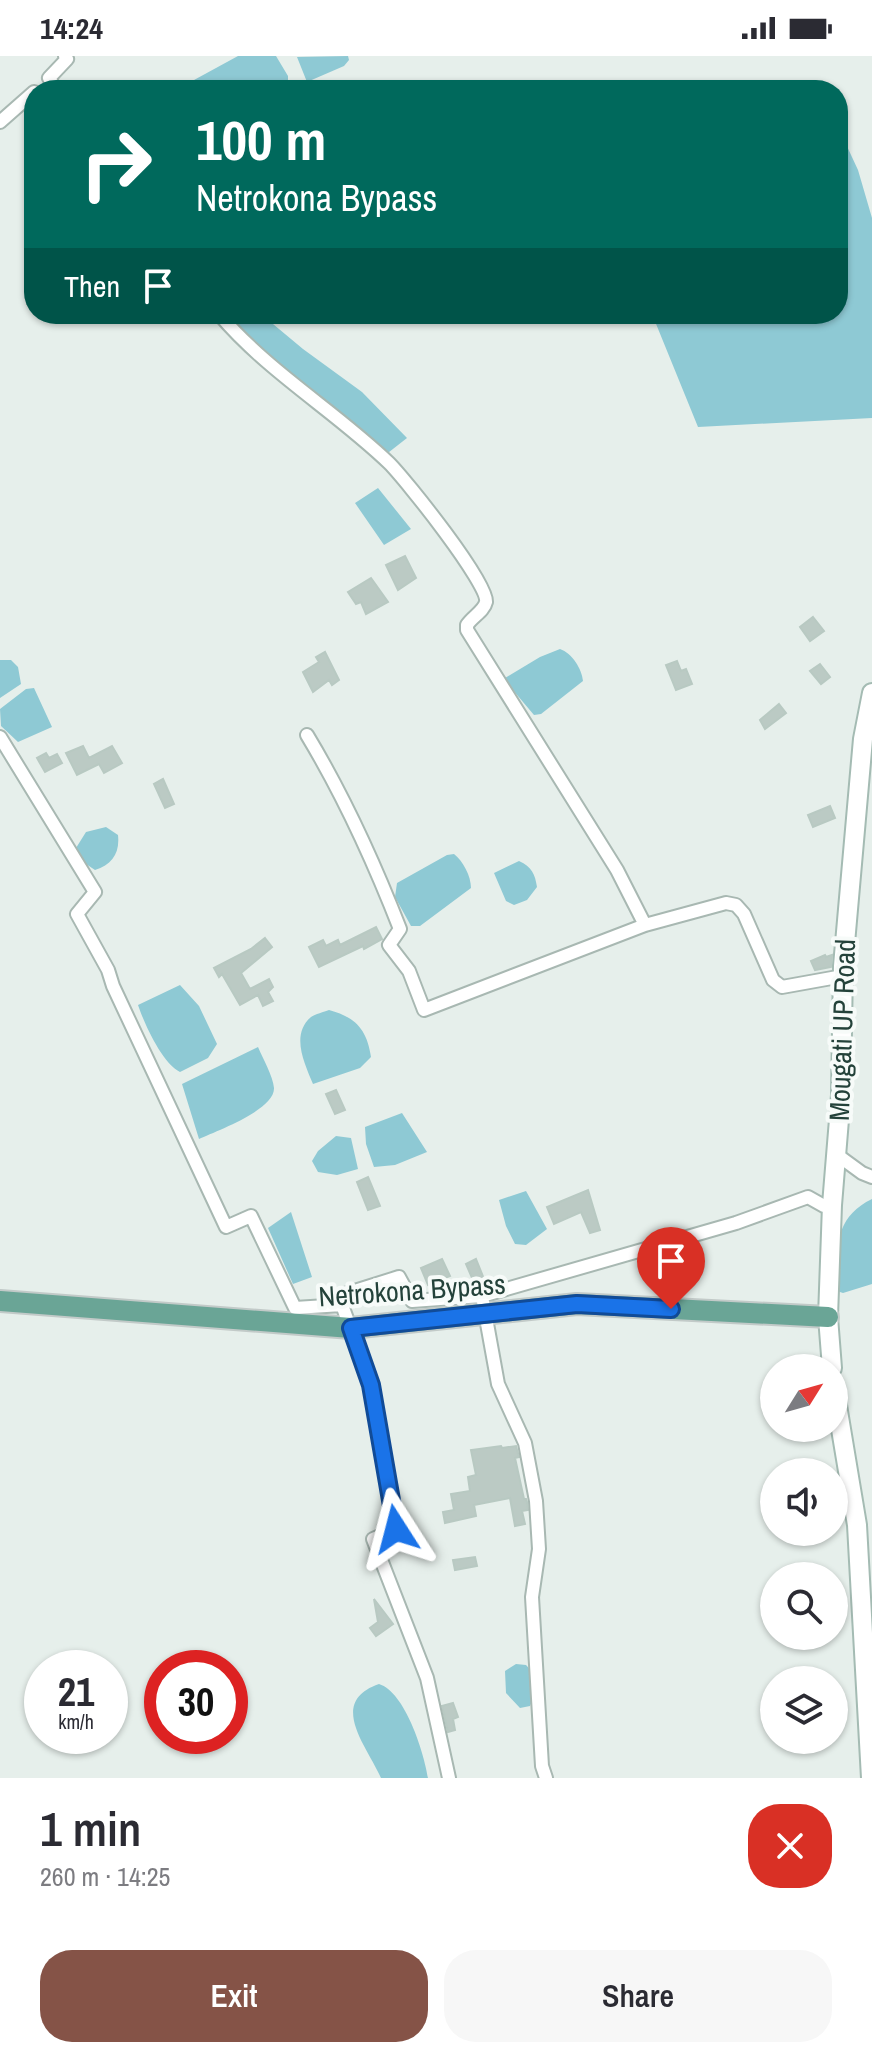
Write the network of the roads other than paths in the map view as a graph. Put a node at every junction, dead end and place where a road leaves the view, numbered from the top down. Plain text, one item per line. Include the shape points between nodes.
1 (65, 56) edge
2 (49, 78) edge
3 (24, 101) edge
4 (0, 122) edge
5 (229, 324) edge
6 (872, 693) edge
7 (307, 735) dead end
8 (0, 737) edge
9 (645, 925) junction
10 (843, 976) junction
11 (836, 1154) junction
12 (872, 1177) edge
13 (832, 1205) junction
14 (0, 1301) edge
15 (342, 1305) junction
16 (484, 1305) junction
17 (828, 1317) junction
18 (351, 1328) junction
19 (831, 1354) edge
20 (843, 1442) edge
21 (871, 1769) edge
22 (449, 1778) edge
23 (546, 1778) edge

1 - 2 street via 65,64
3 - 4 street
5 - 9 street via 390,464 462,555 487,600 467,630 617,870
6 - 10 street, Mougati UP Road via 863,739
7 - 9 street via 371,855 400,929 389,945 409,971 424,1010
8 - 15 street via 95,892 77,914 226,1227 251,1216 295,1308
9 - 10 street via 726,903 736,905 773,980 782,987
10 - 11 street, Mougati UP Road
11 - 12 street
11 - 13 street, Mougati UP Road
13 - 16 street via 808,1197
13 - 17 street, Mougati UP Road
14 - 18 main road, Netrokona Bypass
15 - 16 street via 342,1295 399,1277 412,1301
15 - 18 street
16 - 17 main road, Netrokona Bypass via 577,1304
16 - 18 main road, Netrokona Bypass
16 - 23 street via 498,1384 525,1443 536,1501 539,1549 532,1597
17 - 19 street, Mougati UP Road
18 - 22 street via 371,1385 396,1529 373,1539 427,1678
20 - 21 street via 857,1525

